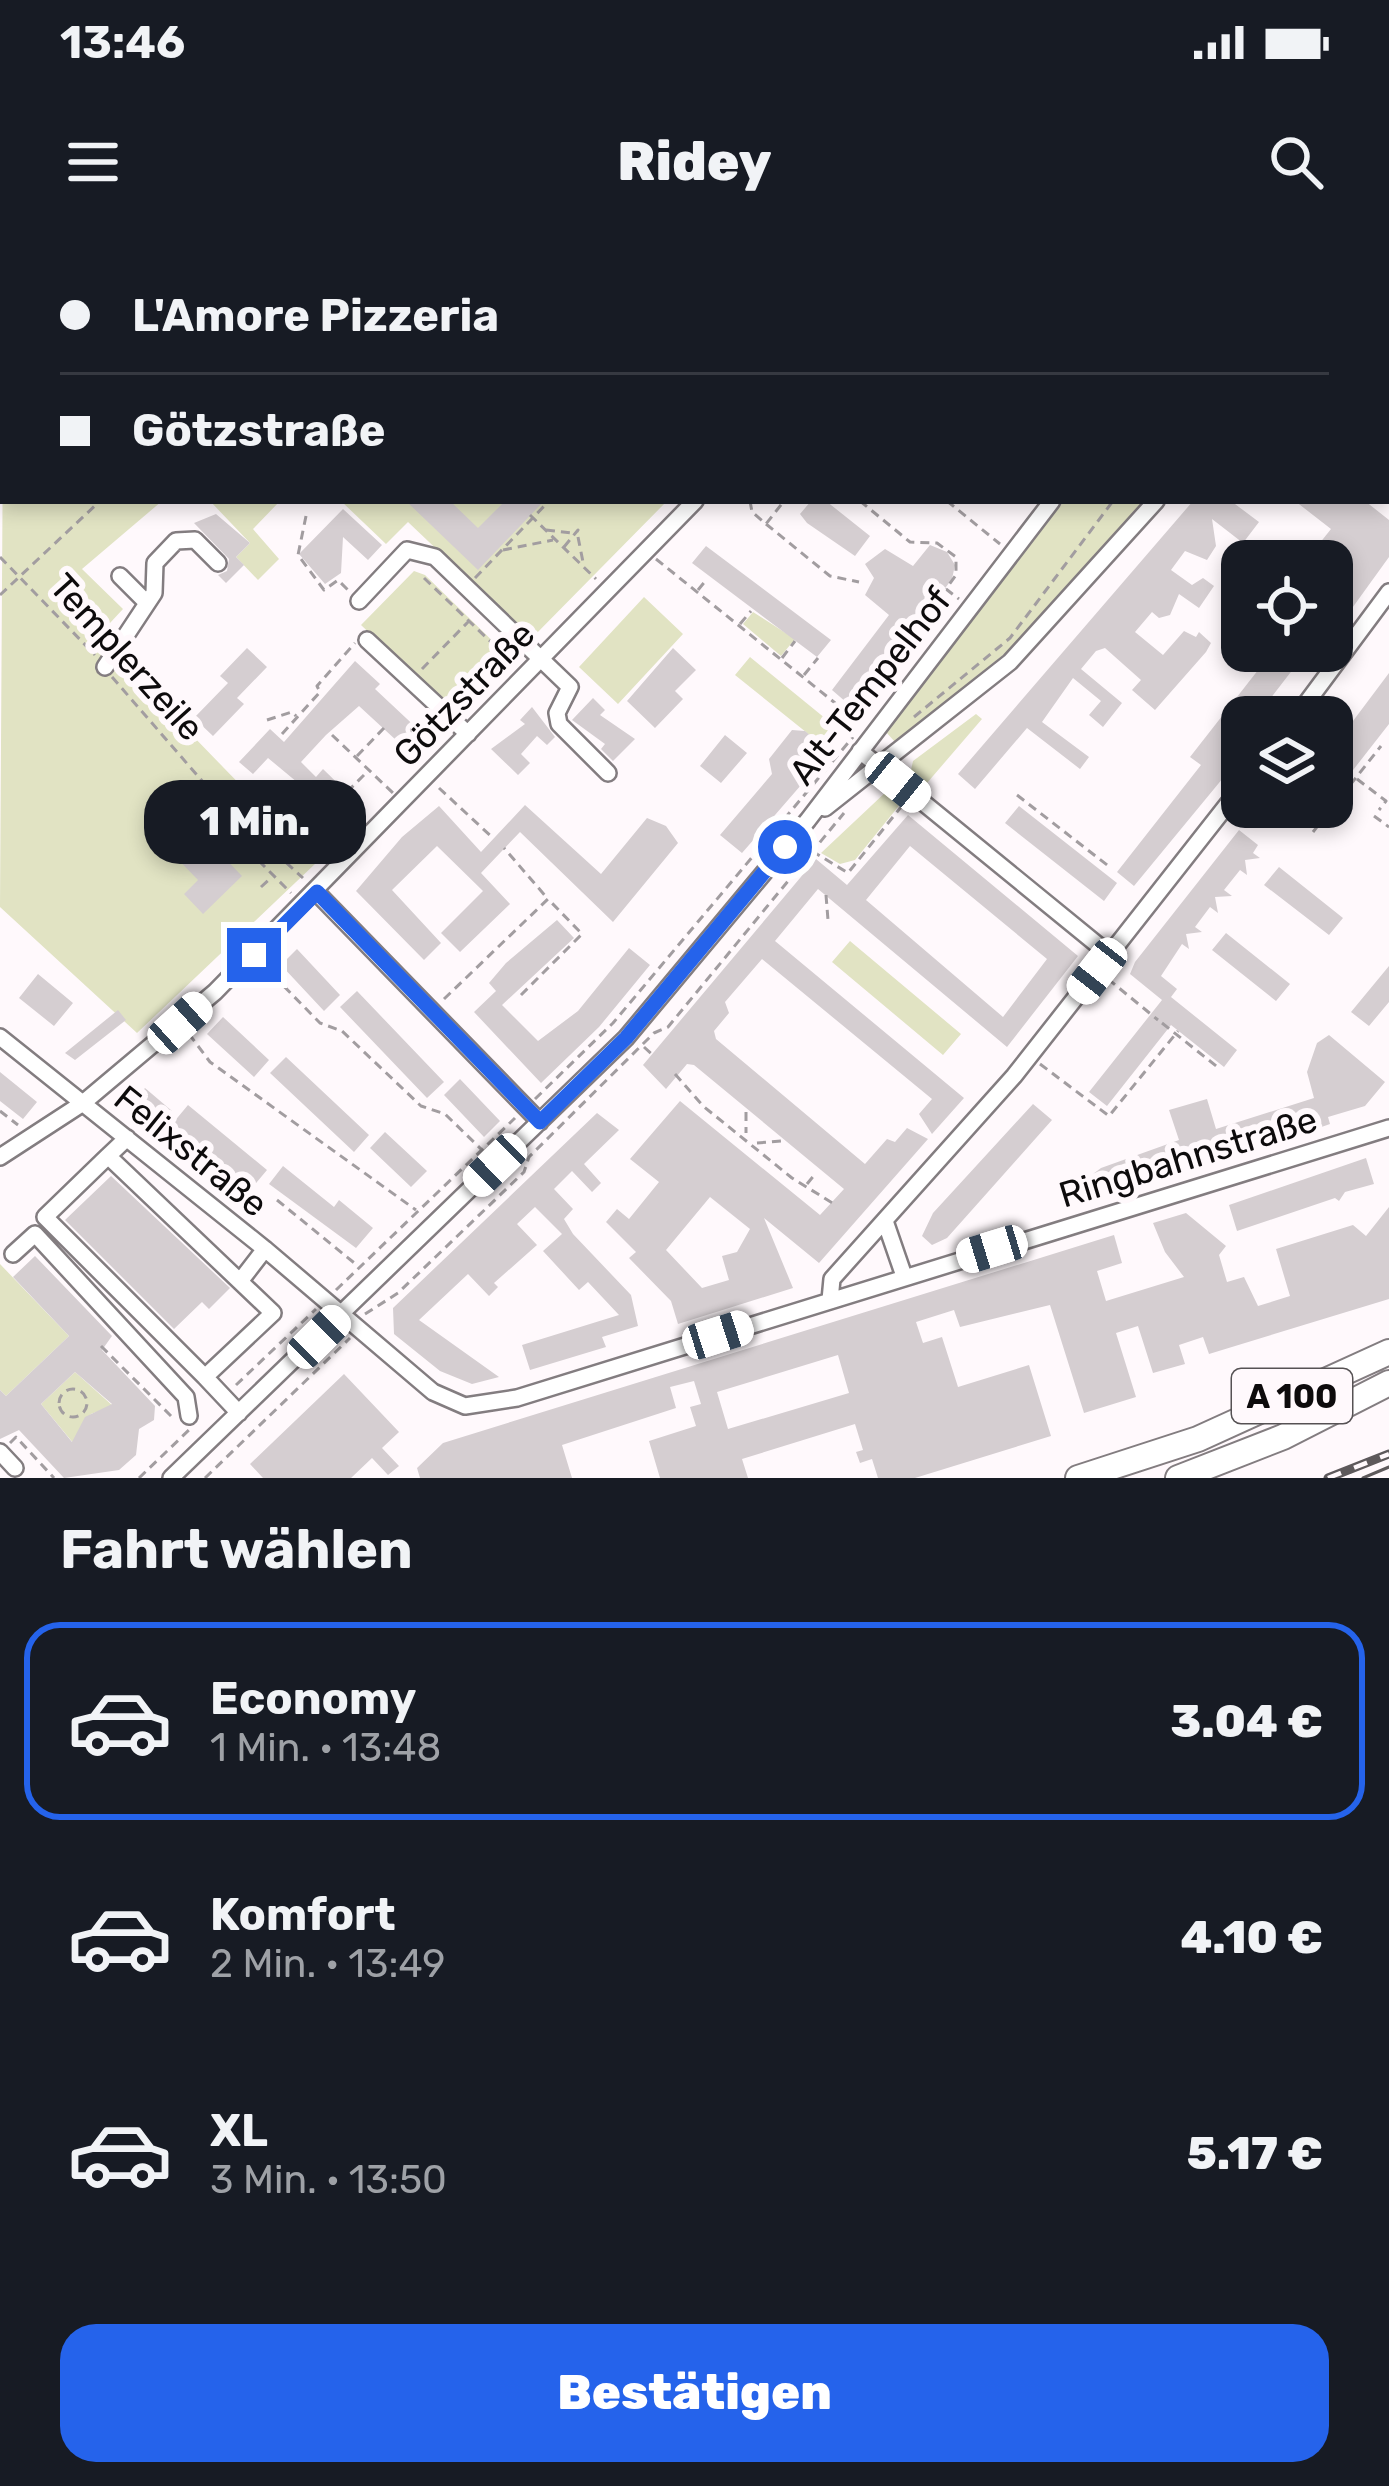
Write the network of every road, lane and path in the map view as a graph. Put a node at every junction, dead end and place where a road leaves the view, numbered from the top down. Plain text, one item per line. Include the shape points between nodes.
1 (97, 504) edge
2 (546, 504) edge
3 (692, 504) edge
4 (751, 504) edge
5 (782, 504) edge
6 (864, 504) edge
7 (951, 504) edge
8 (1050, 504) edge
9 (1111, 504) edge
10 (1153, 504) edge
11 (306, 516) dead end
12 (531, 517) junction
13 (766, 524) junction
14 (544, 529) junction
15 (575, 534) junction
16 (555, 540) junction
17 (1002, 545) dead end
18 (563, 548) junction
19 (502, 550) junction
20 (0, 557) edge
21 (657, 559) dead end
22 (218, 562) dead end
23 (580, 565) junction
24 (20, 575) junction
25 (120, 576) dead end
26 (424, 578) dead end
27 (707, 579) dead end
28 (859, 582) dead end
29 (467, 587) junction
30 (606, 589) junction
31 (697, 591) junction
32 (1389, 592) edge
33 (0, 595) edge
34 (961, 600) dead end
35 (359, 601) joint
36 (147, 603) junction
37 (751, 611) dead end
38 (469, 621) junction
39 (739, 626) junction
40 (367, 640) joint
41 (795, 641) dead end
42 (541, 658) junction
43 (818, 658) dead end
44 (781, 659) junction
45 (105, 667) junction
46 (422, 669) dead end
47 (525, 675) junction
48 (803, 677) junction
49 (1312, 696) edge
50 (906, 708) dead end
51 (297, 717) junction
52 (914, 717) junction
53 (267, 720) dead end
54 (860, 723) dead end
55 (920, 724) dead end
56 (384, 728) dead end
57 (282, 734) dead end
58 (468, 734) junction
59 (332, 735) dead end
60 (859, 743) junction
61 (1381, 746) dead end
62 (355, 757) junction
63 (879, 767) junction
64 (369, 770) junction
65 (608, 773) dead end
66 (1356, 778) junction
67 (438, 787) dead end
68 (347, 792) dead end
69 (215, 795) junction
70 (1017, 795) dead end
71 (906, 801) dead end
72 (403, 802) junction
73 (855, 802) dead end
74 (1379, 810) dead end
75 (1221, 813) edge
76 (1374, 816) dead end
77 (808, 820) junction
78 (1389, 827) edge
79 (1313, 832) dead end
80 (494, 839) dead end
81 (504, 848) dead end
82 (812, 851) junction
83 (216, 854) dead end
84 (253, 855) junction
85 (1111, 868) dead end
86 (273, 876) junction
87 (261, 887) dead end
88 (317, 892) junction
89 (292, 894) dead end
90 (826, 895) dead end
91 (548, 898) junction
92 (828, 920) dead end
93 (254, 955) junction
94 (1110, 955) junction
95 (1097, 971) junction
96 (521, 995) dead end
97 (443, 1000) dead end
98 (180, 1023) junction
99 (1177, 1033) junction
100 (0, 1037) edge
101 (643, 1046) junction
102 (654, 1056) dead end
103 (1030, 1056) junction
104 (1220, 1070) dead end
105 (675, 1074) dead end
106 (533, 1101) dead end
107 (83, 1103) junction
108 (0, 1111) edge
109 (746, 1112) dead end
110 (518, 1116) dead end
111 (540, 1122) junction
112 (1389, 1128) edge
113 (748, 1137) junction
114 (127, 1138) junction
115 (30, 1141) junction
116 (781, 1141) dead end
117 (755, 1143) junction
118 (482, 1150) junction
119 (108, 1156) junction
120 (0, 1157) edge
121 (816, 1173) dead end
122 (806, 1185) junction
123 (277, 1200) dead end
124 (833, 1204) dead end
125 (418, 1211) junction
126 (885, 1221) junction
127 (266, 1249) junction
128 (14, 1254) dead end
129 (359, 1268) junction
130 (904, 1276) junction
131 (241, 1280) junction
132 (332, 1294) dead end
133 (830, 1300) junction
134 (365, 1314) dead end
135 (340, 1315) junction
136 (347, 1343) dead end
137 (101, 1346) dead end
138 (1388, 1352) edge
139 (205, 1377) junction
140 (1389, 1383) edge
141 (239, 1413) junction
142 (84, 1414) junction
143 (88, 1420) dead end
144 (186, 1422) joint
145 (14, 1438) dead end
146 (0, 1452) edge
147 (15, 1468) dead end
148 (54, 1478) edge
149 (171, 1478) edge
150 (205, 1478) edge
151 (1078, 1478) edge
152 (1178, 1478) edge

1 - 24 path
2 - 12 path
3 - 30 street, Götzstraße
4 - 13 path
5 - 13 path
6 - 34 path via 910,542 937,543 956,557 946,589
7 - 17 path
8 - 60 street, Alt-Tempelhof
9 - 52 path via 1010,638
10 - 63 street, Alt-Tempelhof via 1010,662
11 - 35 path via 298,555 324,590 338,580
12 - 14 path
12 - 19 path
13 - 28 path via 830,575
14 - 15 path
14 - 16 path
15 - 18 path
15 - 23 path
16 - 18 path
16 - 19 path
18 - 23 path
19 - 29 path
20 - 24 path, Templerzeile
21 - 31 path
22 - 36 street via 195,540 176,542 155,563
23 - 30 path
24 - 33 path
24 - 45 path, Templerzeile
25 - 36 street
26 - 38 path
27 - 31 path
29 - 35 street via 416,548
29 - 42 street
30 - 42 street, Götzstraße
31 - 39 path
32 - 49 street
36 - 45 street
37 - 39 path
38 - 46 path
38 - 47 path
39 - 44 path
40 - 51 path via 341,652
40 - 58 street
41 - 44 path
42 - 47 street, Götzstraße
42 - 65 street via 570,688 556,712 559,724
43 - 48 path
44 - 48 path
45 - 69 path, Templerzeile
47 - 58 street, Götzstraße
48 - 54 path
50 - 52 path
51 - 53 path
51 - 57 path
52 - 55 path
56 - 62 path
58 - 72 street, Götzstraße
59 - 62 path
60 - 63 street
60 - 77 street, Alt-Tempelhof
60 - 106 path via 846,740 613,1023
61 - 66 path
62 - 64 path
63 - 77 street, Alt-Tempelhof
63 - 94 street
64 - 68 path
64 - 72 path
66 - 74 path via 1386,801
66 - 79 path
67 - 80 path
69 - 84 path via 203,807
69 - 88 path, Templerzeile
70 - 85 path
71 - 82 path via 842,876
72 - 88 street, Götzstraße
73 - 82 path
75 - 94 street
76 - 78 path
77 - 111 street via 626,1038
81 - 91 path
82 - 101 path via 668,1027
83 - 84 path
84 - 86 path
86 - 87 path
86 - 89 path
88 - 93 street, Götzstraße
88 - 111 street
90 - 92 path
91 - 96 path via 582,934
91 - 97 path
93 - 98 street, Götzstraße
93 - 118 path via 320,1023 341,1031
94 - 95 street
95 - 99 path
95 - 103 street
98 - 107 street, Götzstraße
98 - 125 path via 210,1062
99 - 103 path via 1109,1116
99 - 104 path
100 - 107 street, Felixstraße
101 - 102 path
101 - 134 path via 529,1156 524,1172 398,1293
103 - 126 street
105 - 113 path
107 - 114 street, Felixstraße
107 - 115 street, Götzstraße
108 - 115 path
109 - 113 path
110 - 118 path
111 - 135 street
112 - 130 street, Ringbahnstraße
113 - 117 path
114 - 119 street
114 - 127 street, Felixstraße
115 - 120 street, Götzstraße
116 - 117 path
117 - 122 path
118 - 125 path
119 - 131 street
119 - 139 street via 45,1217
121 - 122 path
122 - 124 path
123 - 129 path
125 - 129 path
126 - 130 street
126 - 133 street via 832,1279
127 - 131 street
127 - 135 street, Felixstraße
128 - 144 street via 35,1234 186,1397
129 - 132 path
130 - 133 street, Ringbahnstraße
131 - 139 street via 273,1313
133 - 135 street, Ringbahnstraße via 477,1406 433,1393
135 - 141 street
136 - 150 path
137 - 144 path
138 - 151 highway, A 100 via 1198,1438
139 - 141 street
140 - 152 highway, A 100
141 - 149 street
142 - 142 path via 84,1395 64,1392 63,1413
142 - 143 path
145 - 148 path
146 - 147 street

